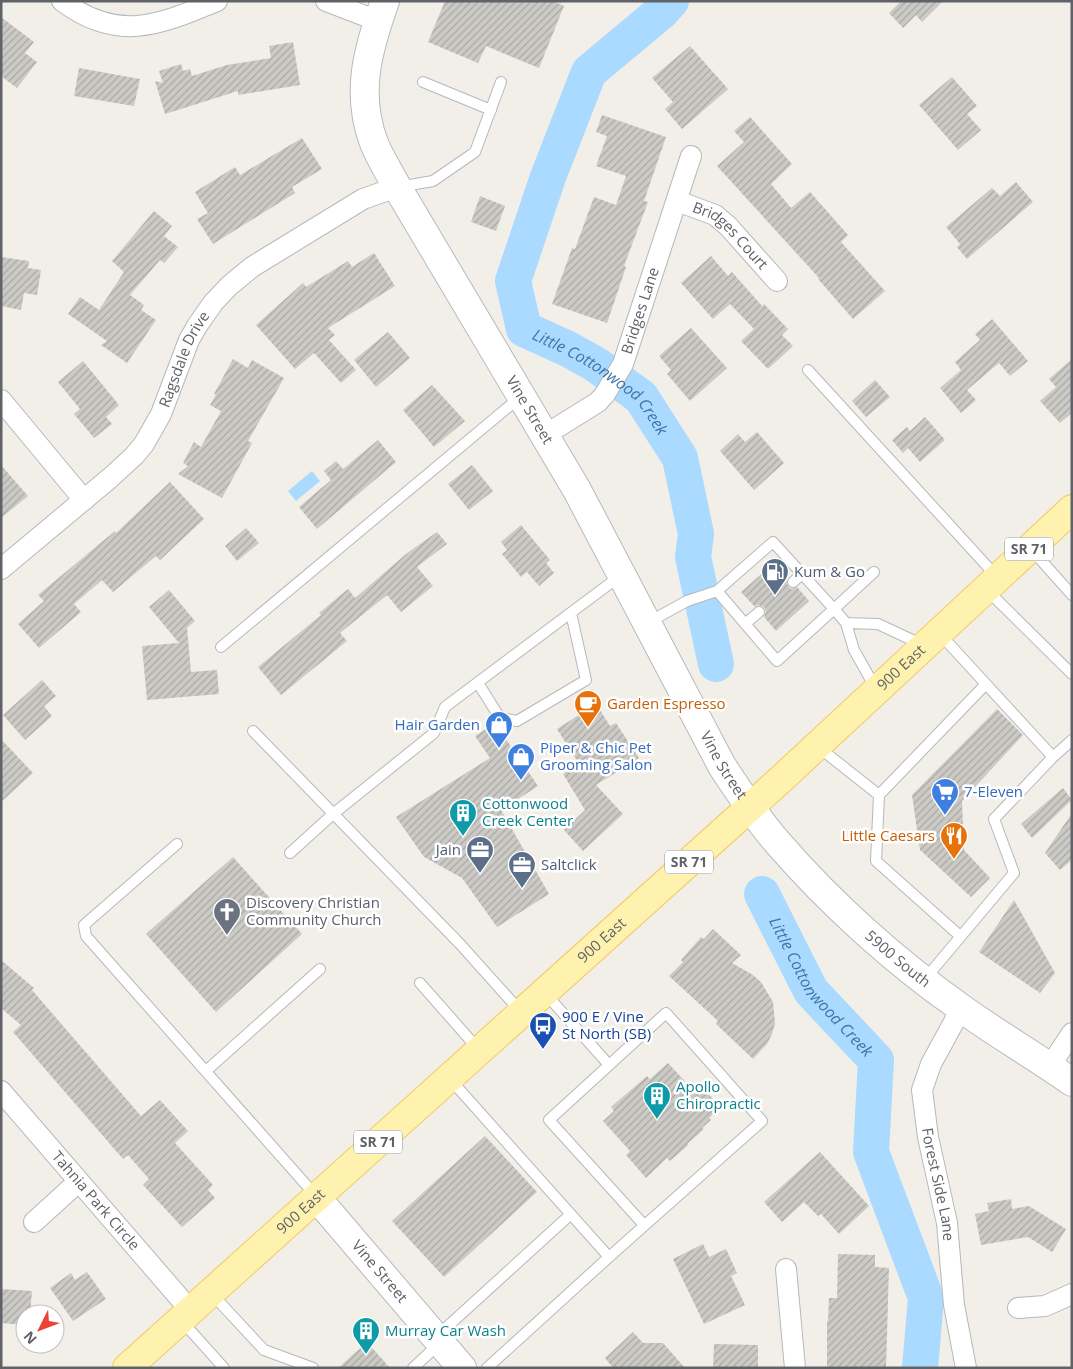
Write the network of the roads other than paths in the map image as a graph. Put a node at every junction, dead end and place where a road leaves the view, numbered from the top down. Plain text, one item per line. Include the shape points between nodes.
1 (62, 1) edge
2 (217, 1) edge
3 (326, 1) edge
4 (382, 11) edge
5 (423, 82) dead end
6 (501, 82) dead end
7 (491, 110) junction
8 (691, 156) dead end
9 (397, 187) junction
10 (677, 201) junction
11 (777, 281) dead end
12 (808, 370) dead end
13 (522, 396) junction
14 (1, 400) edge
15 (545, 435) junction
16 (84, 500) junction
17 (1072, 509) edge
18 (1030, 548) junction
19 (1, 569) edge
20 (874, 572) dead end
21 (802, 574) junction
22 (622, 575) junction
23 (792, 582) dead end
24 (992, 584) junction
25 (715, 592) junction
26 (1072, 595) edge
27 (834, 609) junction
28 (759, 612) dead end
29 (571, 614) junction
30 (646, 623) junction
31 (846, 623) junction
32 (745, 624) junction
33 (932, 639) junction
34 (221, 647) dead end
35 (1072, 674) edge
36 (478, 683) junction
37 (986, 684) junction
38 (877, 690) junction
39 (253, 731) dead end
40 (1072, 740) edge
41 (817, 746) junction
42 (1053, 757) junction
43 (878, 795) junction
44 (750, 807) junction
45 (333, 814) junction
46 (177, 844) dead end
47 (290, 853) dead end
48 (960, 936) junction
49 (320, 969) dead end
50 (923, 981) junction
51 (420, 983) dead end
52 (544, 992) junction
53 (961, 1008) junction
54 (521, 1013) junction
55 (1072, 1032) edge
56 (480, 1050) junction
57 (610, 1065) junction
58 (1050, 1066) junction
59 (206, 1071) junction
60 (449, 1078) junction
61 (1072, 1082) edge
62 (1, 1091) edge
63 (78, 1182) junction
64 (316, 1197) junction
65 (571, 1214) junction
66 (34, 1222) dead end
67 (644, 1225) junction
68 (609, 1257) junction
69 (786, 1270) dead end
70 (211, 1292) junction
71 (1072, 1294) edge
72 (1018, 1308) dead end
73 (185, 1315) junction
74 (439, 1340) junction
75 (127, 1368) edge
76 (224, 1368) edge
77 (313, 1368) edge
78 (413, 1368) edge
79 (462, 1368) edge
80 (487, 1368) edge
81 (795, 1368) edge
82 (966, 1368) edge

1 - 2 street via 80,13 104,22 136,26 168,21
3 - 4 street
4 - 9 street, Vine Street via 367,56 366,107 374,143
5 - 7 lane
6 - 7 lane
7 - 9 lane via 475,152 433,181
8 - 10 street, Bridges Lane
9 - 13 street, Vine Street
9 - 16 street, Ragsdale Drive via 363,199 252,267 229,286 197,326 161,414 144,444
10 - 11 street, Bridges Court via 715,215
10 - 15 street, Bridges Lane via 623,364 605,394 592,407
12 - 24 lane
13 - 15 street, Vine Street
13 - 34 lane
14 - 16 street
15 - 22 street, Vine Street
16 - 19 street, Ragsdale Drive
17 - 18 main road, 900 East / SR 71
18 - 24 main road, 900 East / SR 71
18 - 26 lane
20 - 27 lane
21 - 23 lane
21 - 25 lane via 773,542
21 - 27 lane
22 - 29 lane
22 - 30 street, Vine Street
24 - 33 main road, 900 East / SR 71
24 - 35 lane
25 - 30 lane
25 - 32 lane
27 - 31 lane
27 - 32 lane via 777,661
28 - 32 lane
29 - 36 lane
29 - 36 lane via 586,680 516,721 500,718
30 - 44 street, Vine Street via 722,766
31 - 33 lane via 878,624
31 - 38 lane via 854,650
33 - 37 lane
33 - 38 main road, 900 East / SR 71
36 - 45 lane via 445,707 434,733
37 - 42 lane
37 - 43 lane
38 - 41 main road, 900 East / SR 71
39 - 45 lane
40 - 42 lane
41 - 43 lane
41 - 44 main road, 900 East / SR 71
42 - 48 lane via 994,819 1014,873
43 - 48 lane via 876,861
44 - 50 street, 5900 South via 778,843 841,908
44 - 52 main road, 900 East / SR 71
45 - 47 lane
45 - 54 lane via 460,944
46 - 59 lane via 84,925 86,936
48 - 50 lane
49 - 59 lane
50 - 53 street, 5900 South
51 - 56 lane
52 - 54 main road, 900 East / SR 71
52 - 57 lane
53 - 58 street, 5900 South
53 - 82 street, Forest Side Lane via 931,1064 922,1090 928,1137 947,1223 954,1305
54 - 56 main road, 900 East / SR 71
55 - 58 street
56 - 60 main road, 900 East / SR 71
57 - 67 lane via 549,1120
57 - 67 lane via 666,1013 762,1121
58 - 61 street, 5900 South
59 - 64 lane
60 - 64 main road, 900 East / SR 71
60 - 65 lane
62 - 63 street, Tahnia Park Circle
63 - 66 street
63 - 73 street, Tahnia Park Circle
64 - 70 main road, 900 East / SR 71
64 - 74 street, Vine Street
65 - 68 lane
65 - 74 lane
67 - 68 lane
68 - 80 lane
69 - 81 street
70 - 73 main road, 900 East / SR 71
70 - 77 lane via 264,1350
71 - 72 street via 1045,1306
73 - 75 main road, 900 East / SR 71
73 - 76 lane
74 - 78 lane
74 - 79 street, Vine Street

